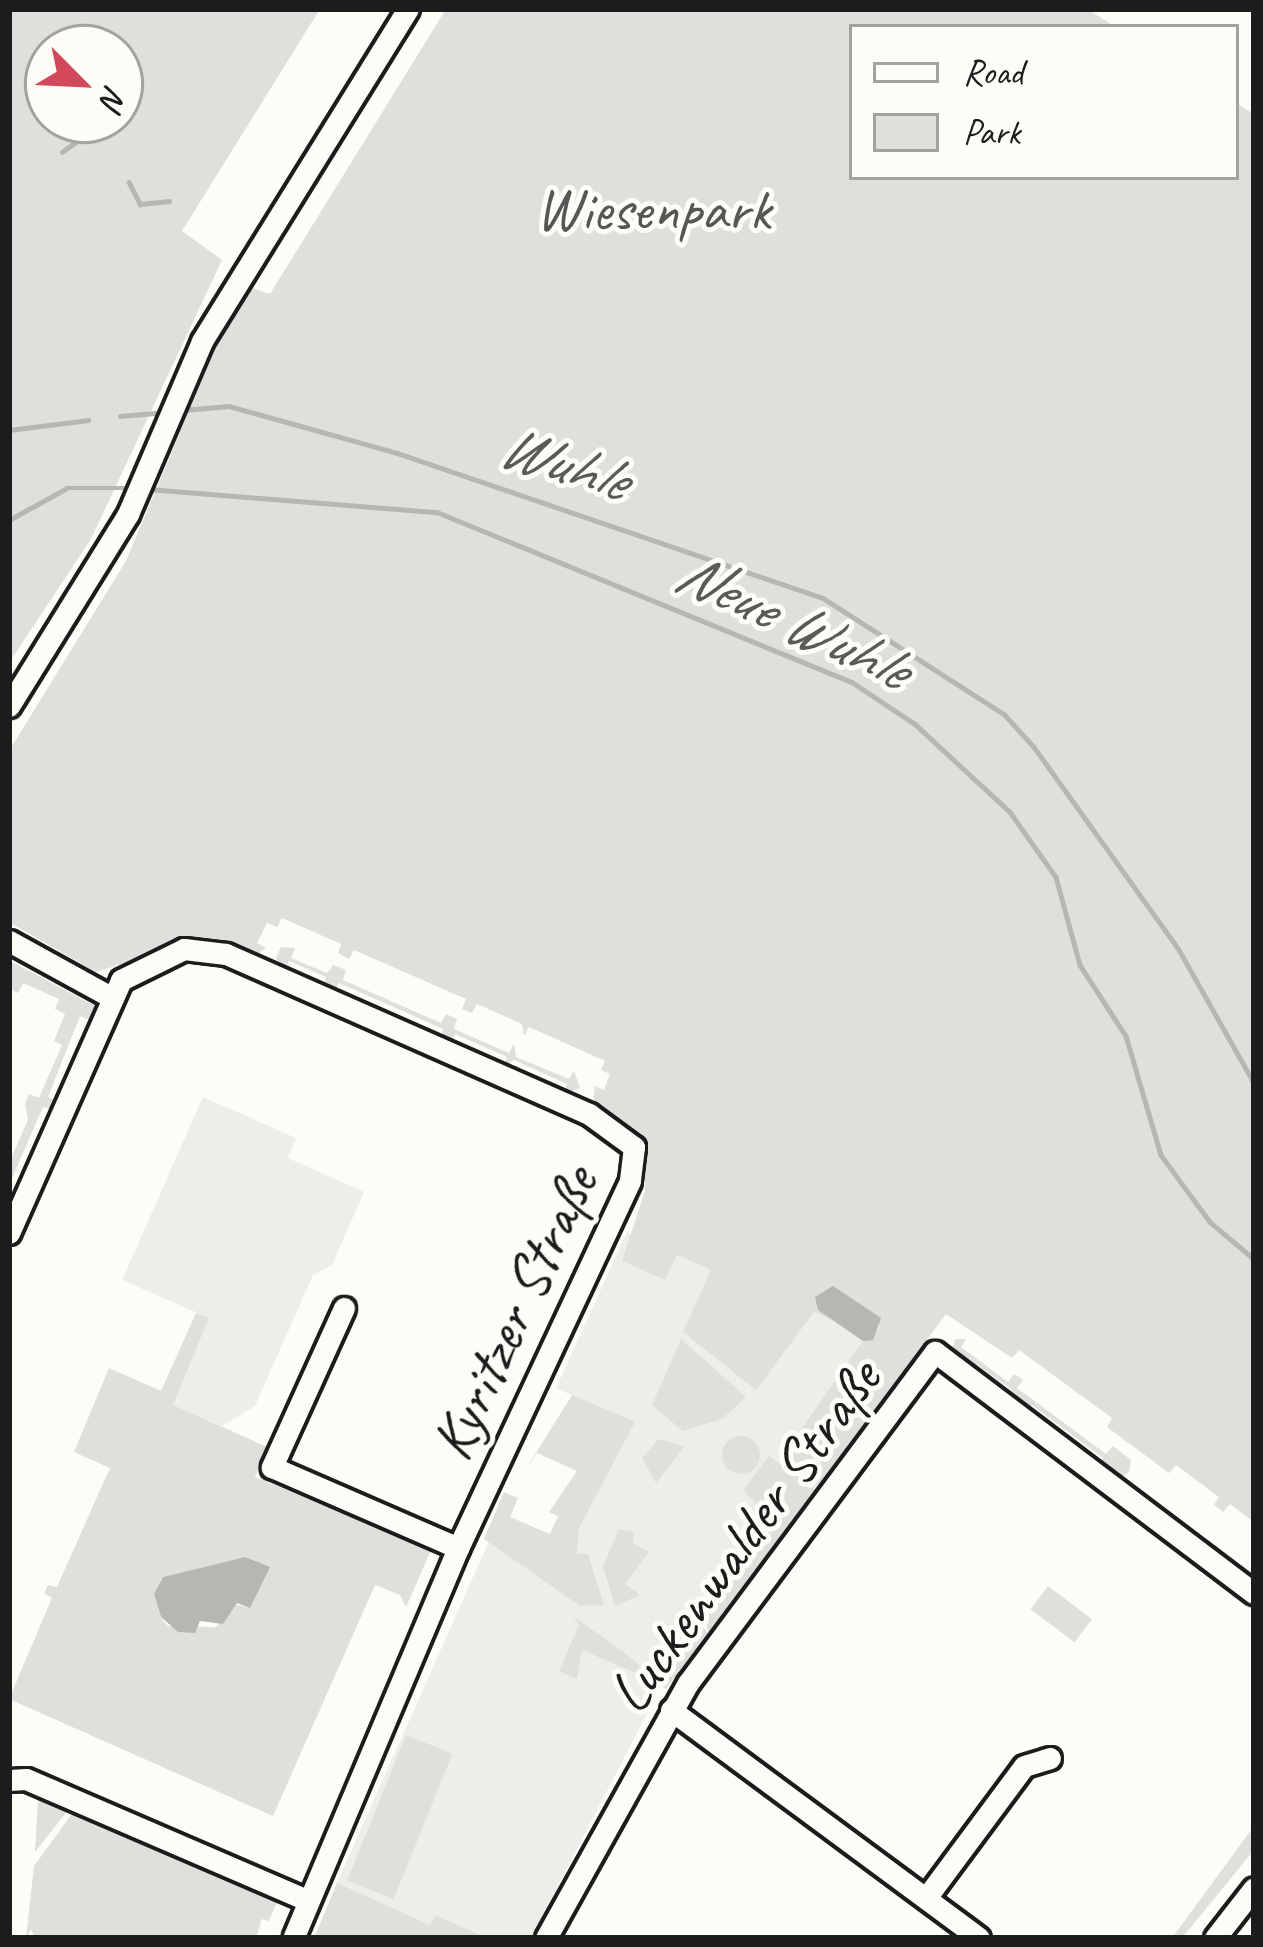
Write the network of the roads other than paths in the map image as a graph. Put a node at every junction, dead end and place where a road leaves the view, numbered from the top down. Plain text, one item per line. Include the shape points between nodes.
1 (408, 9) edge
2 (9, 706) edge
3 (9, 941) edge
4 (111, 997) junction
5 (9, 1233) edge
6 (344, 1308) dead end
7 (458, 1548) junction
8 (1254, 1593) edge
9 (671, 1710) junction
10 (1050, 1758) dead end
11 (9, 1780) edge
12 (9, 1793) edge
13 (9, 1805) edge
14 (1254, 1888) edge
15 (926, 1898) junction
16 (308, 1900) junction
17 (293, 1938) edge
18 (546, 1938) edge
19 (979, 1938) edge
20 (1215, 1938) edge

1 - 2 street via 207,333 128,514
3 - 4 street
4 - 5 street
4 - 7 street, Kyritzer Straße via 136,968 204,947 589,1114 634,1147 630,1181
6 - 7 street via 272,1467
7 - 16 street, Kyritzer Straße
8 - 9 street, Luckenwalder Straße via 935,1352
9 - 15 street
9 - 18 street, Luckenwalder Straße
10 - 15 street via 1024,1766
11 - 16 street via 26,1779
12 - 13 street
14 - 20 street
15 - 19 street
16 - 17 street, Kyritzer Straße

